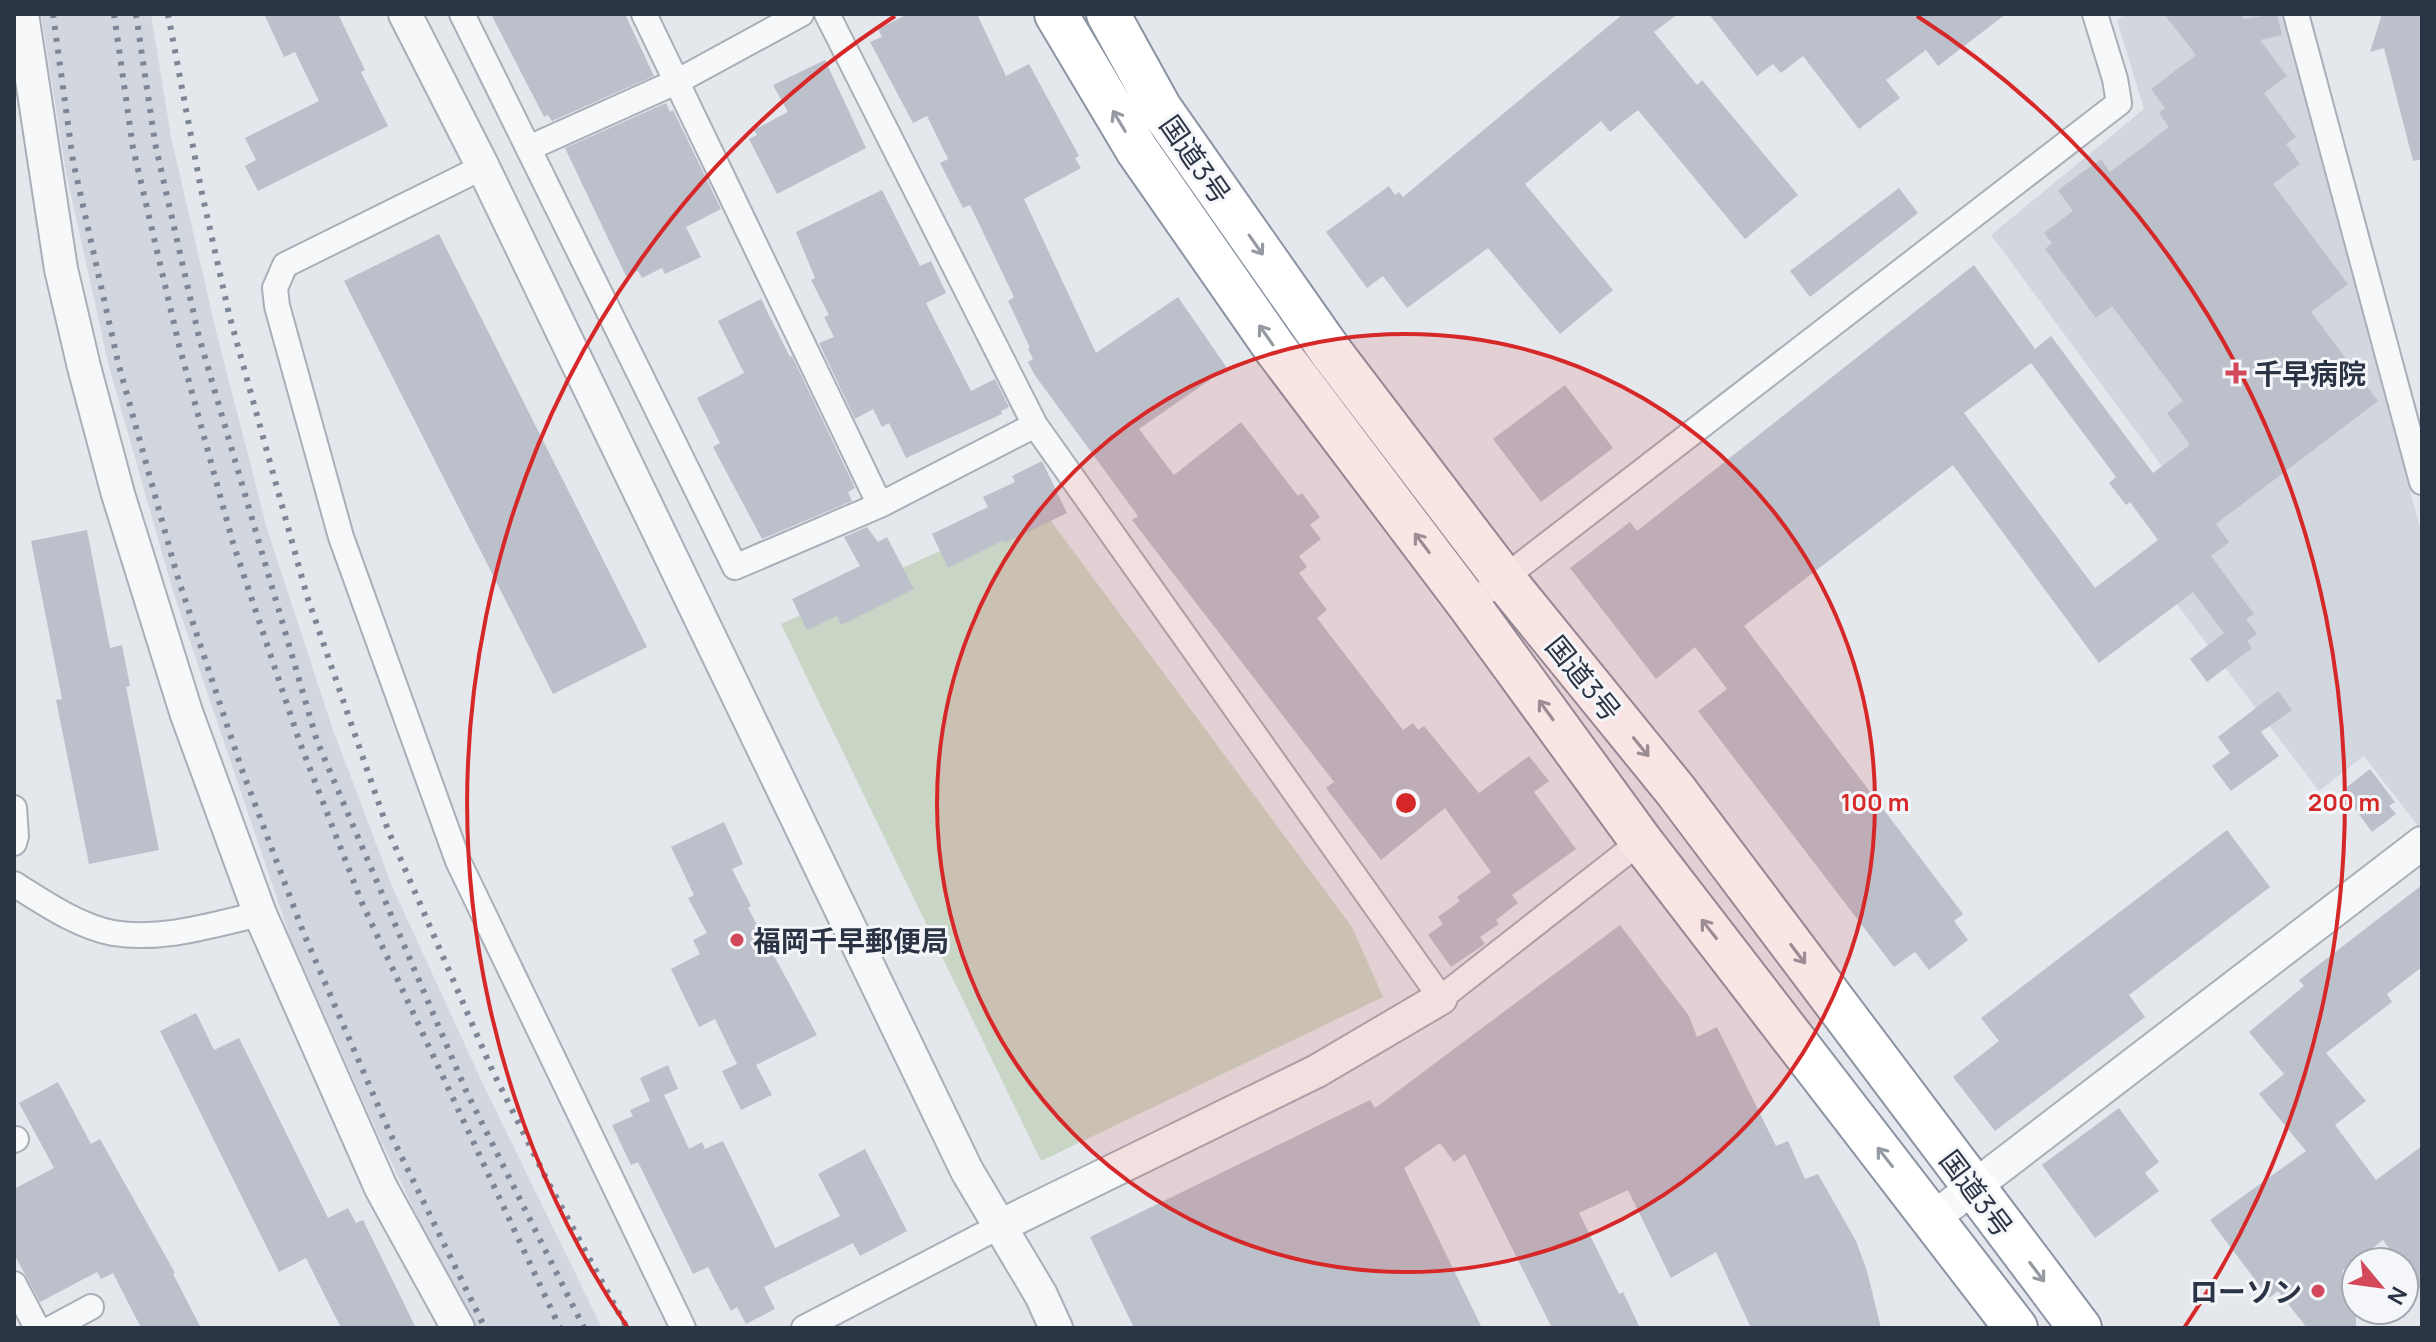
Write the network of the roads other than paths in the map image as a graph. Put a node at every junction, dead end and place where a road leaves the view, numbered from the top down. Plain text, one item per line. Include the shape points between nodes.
1 (22, 14) edge
2 (405, 14) edge
3 (462, 14) edge
4 (644, 14) edge
5 (801, 14) edge
6 (827, 14) edge
7 (1056, 14) edge
8 (1108, 14) edge
9 (2095, 14) edge
10 (2296, 14) edge
11 (678, 81) junction
12 (529, 148) junction
13 (483, 167) junction
14 (1035, 425) junction
15 (2422, 482) edge
16 (880, 505) junction
17 (1503, 578) junction
18 (1469, 605) junction
19 (14, 808) edge
20 (15, 839) edge
21 (1641, 841) junction
22 (2422, 843) edge
23 (14, 884) edge
24 (260, 914) junction
25 (1441, 998) junction
26 (1973, 1188) junction
27 (1932, 1219) junction
28 (1000, 1226) junction
29 (14, 1284) edge
30 (91, 1307) dead end
31 (37, 1328) edge
32 (52, 1328) edge
33 (458, 1328) edge
34 (683, 1328) edge
35 (804, 1328) edge
36 (1056, 1328) edge
37 (2016, 1328) edge
38 (2080, 1328) edge

1 - 24 street via 61,269 114,480 186,712
2 - 13 street
3 - 12 street
4 - 11 street
5 - 11 street
6 - 14 street
18 -> 7 highway, 国道3号 via 1277,351 1172,201
8 -> 17 highway, 国道3号 via 1160,108 1331,352
9 - 17 street via 2119,103
10 - 15 street
11 - 12 street
11 - 16 street
12 - 16 street via 735,567
13 - 28 street via 967,1171
13 - 34 street via 285,265 275,288 277,306 341,537 458,861
14 - 16 street
14 - 25 street
17 - 18 street
17 -> 26 highway, 国道3号 via 1676,791
21 -> 18 highway, 国道3号
19 - 20 street
21 - 25 street
27 -> 21 highway, 国道3号
22 - 26 street
23 - 24 street via 60,913 112,933 170,934
24 - 33 street via 381,1188
25 - 28 street via 1317,1071
26 - 27 street
26 -> 38 highway, 国道3号
27 - 37 highway, 国道3号
28 - 35 street
28 - 36 street
29 - 31 street
30 - 32 street

